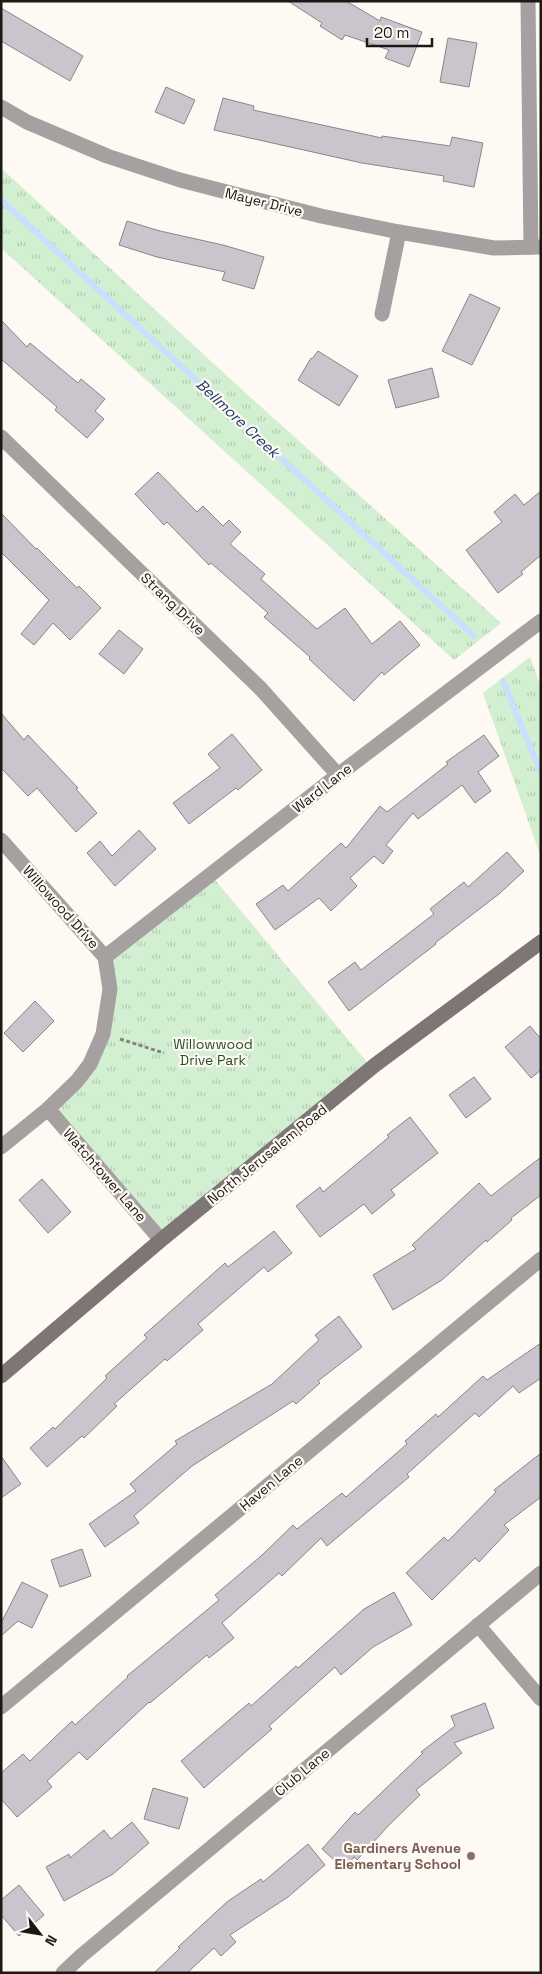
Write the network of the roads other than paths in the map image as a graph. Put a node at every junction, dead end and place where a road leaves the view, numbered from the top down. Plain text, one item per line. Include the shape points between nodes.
1 (528, 1) edge
2 (1, 107) edge
3 (399, 232) junction
4 (536, 247) edge
5 (382, 314) dead end
6 (1, 438) edge
7 (541, 621) edge
8 (338, 775) junction
9 (1, 840) edge
10 (541, 942) edge
11 (105, 957) junction
12 (48, 1109) junction
13 (1, 1147) edge
14 (161, 1240) junction
15 (541, 1259) edge
16 (1, 1376) edge
17 (541, 1573) edge
18 (478, 1625) junction
19 (541, 1699) edge
20 (1, 1707) edge
21 (64, 1973) edge

1 - 4 street
2 - 3 street, Mayer Drive via 27,122 107,156 180,180
3 - 4 street, Mayer Drive via 494,248
3 - 5 street
6 - 8 street, Strang Drive via 261,689
7 - 8 street, Ward Lane
8 - 11 street, Ward Lane
9 - 11 street, Willowood Drive
10 - 14 main road, North Jerusalem Road via 375,1066
11 - 12 street, Willowood Drive via 110,989 103,1034 90,1064
12 - 13 street, Willowood Drive
12 - 14 street, Watchtower Lane
14 - 16 main road, North Jerusalem Road
15 - 20 street, Haven Lane
17 - 18 street, Club Lane
18 - 19 street
18 - 21 street, Club Lane

